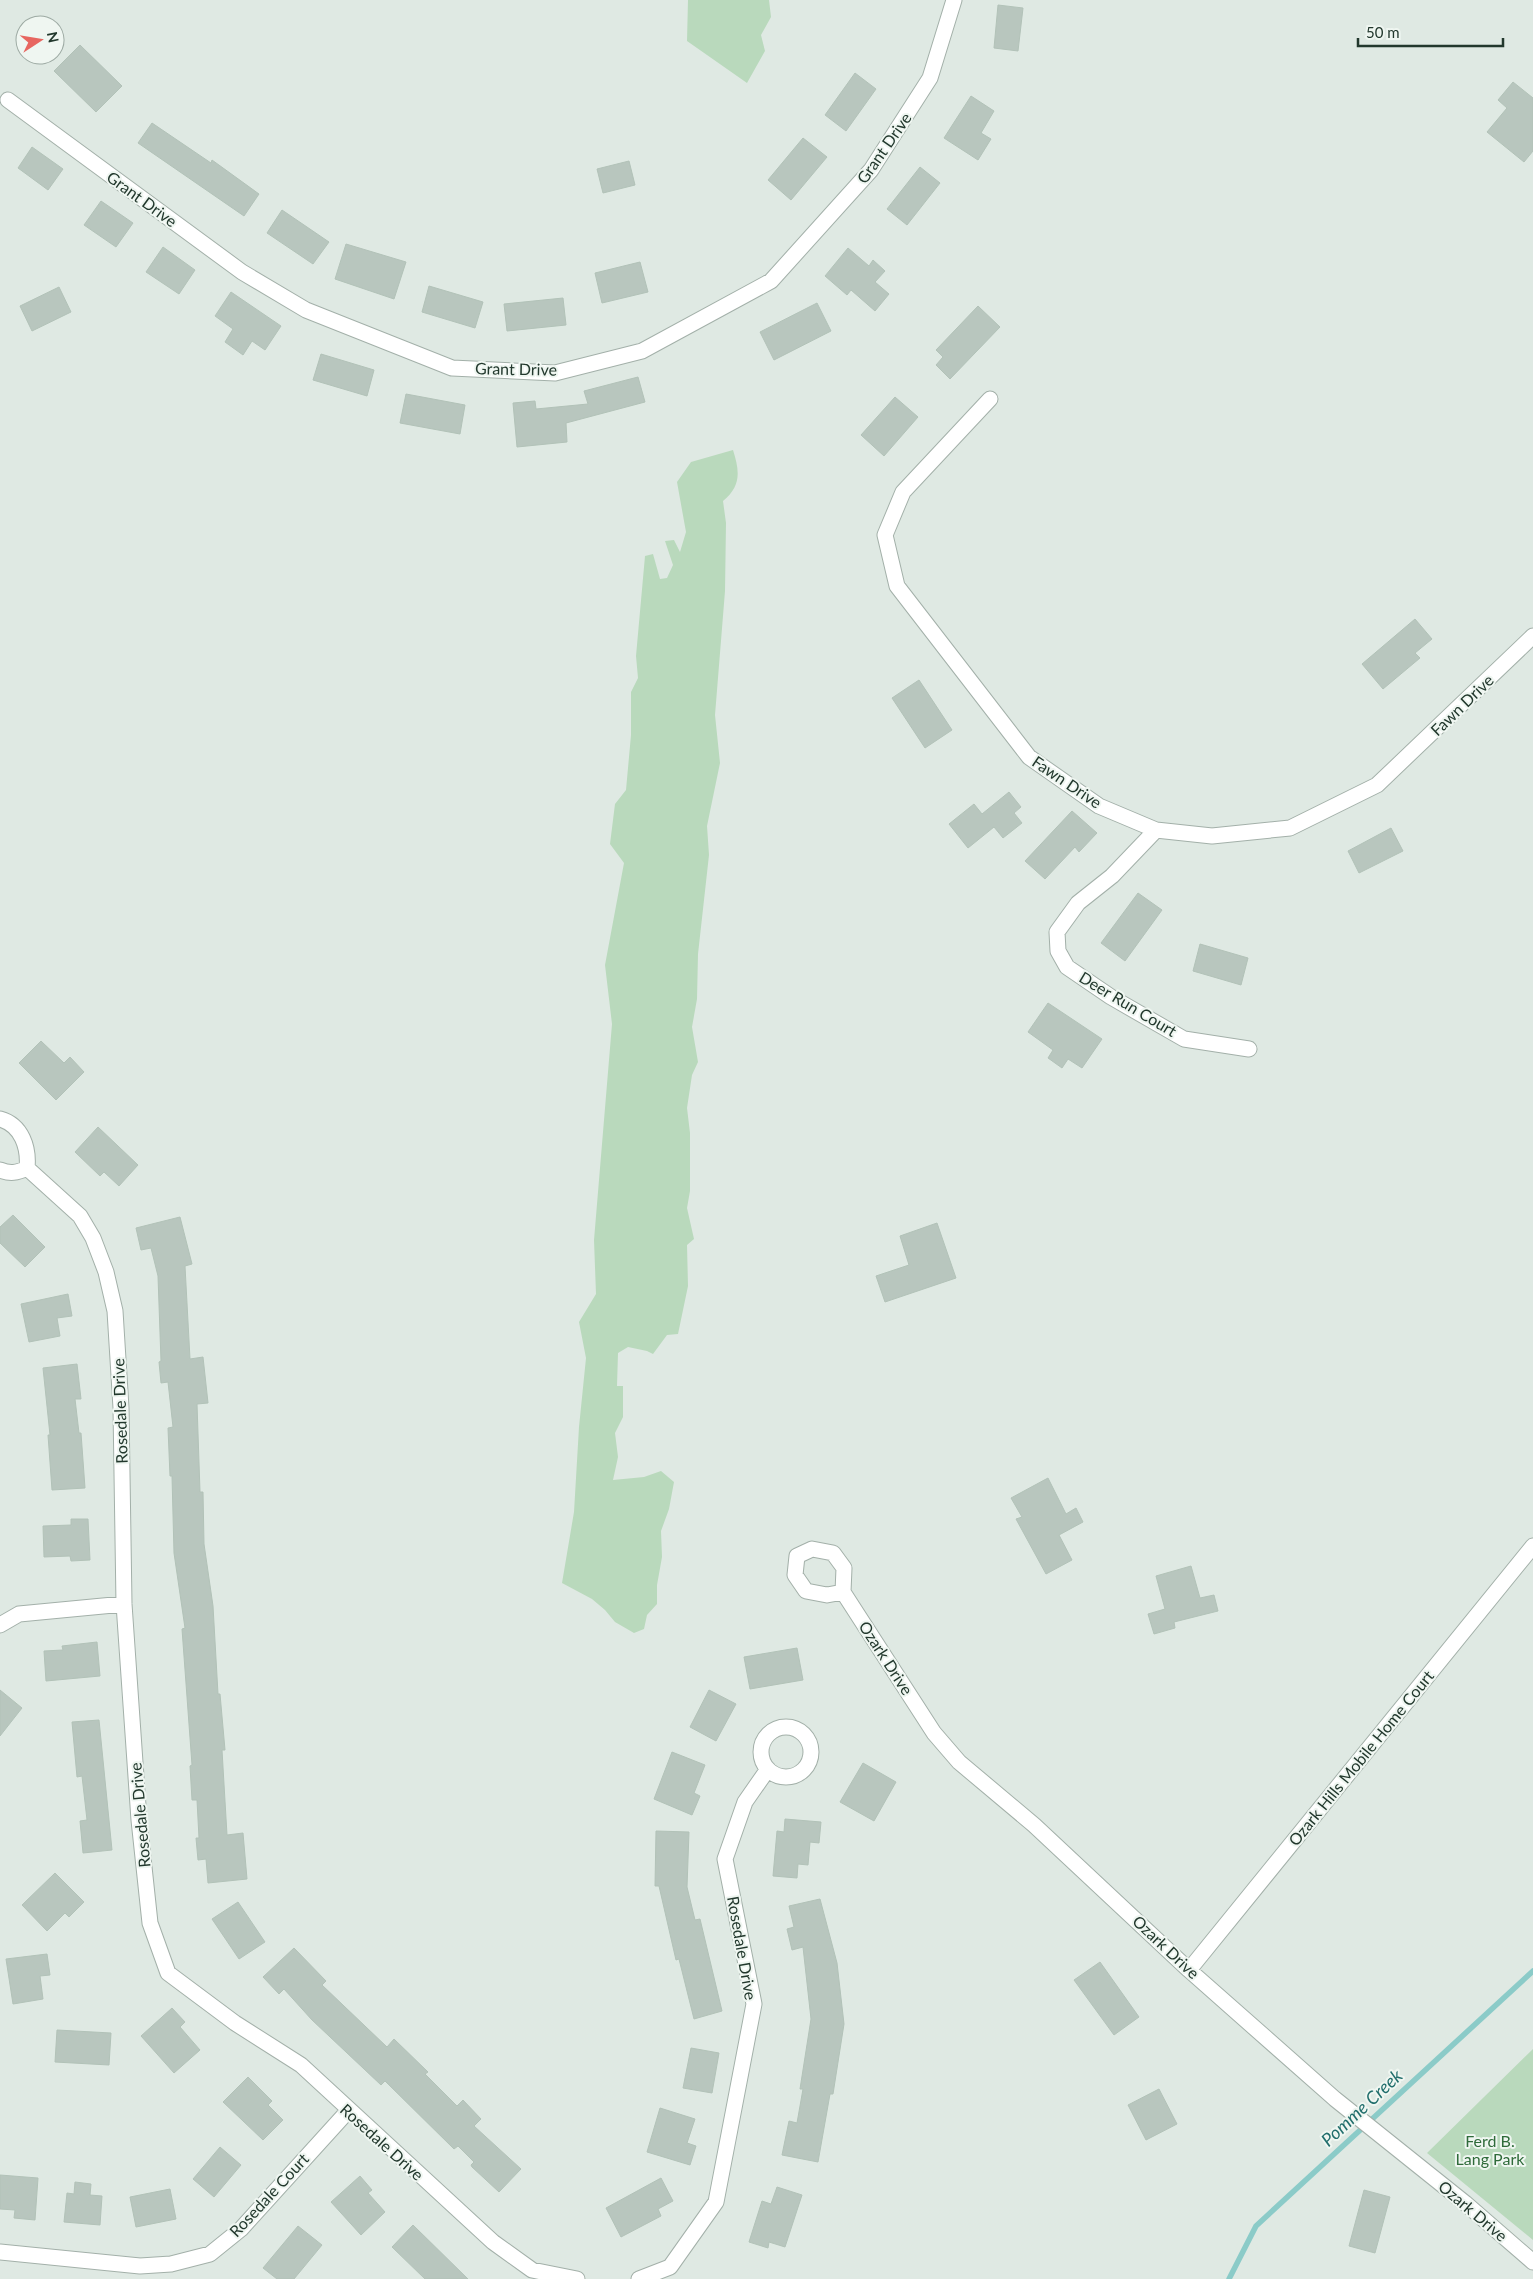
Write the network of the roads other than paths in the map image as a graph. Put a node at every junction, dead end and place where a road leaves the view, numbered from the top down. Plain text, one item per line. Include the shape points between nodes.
1 (954, 0) edge
2 (8, 100) dead end
3 (990, 399) dead end
4 (1533, 636) edge
5 (1156, 830) junction
6 (1249, 1048) dead end
7 (0, 1120) edge
8 (26, 1168) junction
9 (0, 1170) edge
10 (1533, 1546) edge
11 (843, 1592) dead end
12 (124, 1604) junction
13 (0, 1624) edge
14 (768, 1769) dead end
15 (1189, 1970) junction
16 (348, 2110) junction
17 (0, 2252) edge
18 (1533, 2262) edge
19 (577, 2279) edge
20 (639, 2279) edge

1 - 2 street, Grant Drive via 930,78 871,170 771,281 642,351 555,373 452,368 306,310 242,272
3 - 5 street, Fawn Drive via 903,492 884,535 897,586 1029,756 1099,806
4 - 5 street, Fawn Drive via 1377,784 1290,828 1212,836
5 - 6 street, Deer Run Court via 1112,876 1078,903 1057,932 1058,951 1067,967 1184,1039
7 - 8 street via 12,1124 23,1139
8 - 9 street via 18,1172
8 - 12 street, Rosedale Drive via 80,1216 93,1238 106,1272 115,1311 121,1408
10 - 15 street, Ozark Hills Mobile Home Court
11 - 15 street, Ozark Drive via 934,1733 959,1762 1034,1825
12 - 13 street via 19,1614
12 - 16 street, Rosedale Drive via 139,1820 150,1924 168,1973 301,2065
14 - 20 street, Rosedale Drive via 745,1802 725,1859 754,2004 716,2202 670,2267
15 - 18 street, Ozark Drive via 1335,2099
16 - 17 street, Rosedale Court via 241,2229 210,2254 171,2264 140,2266
16 - 19 street, Rosedale Drive via 492,2242 532,2270

